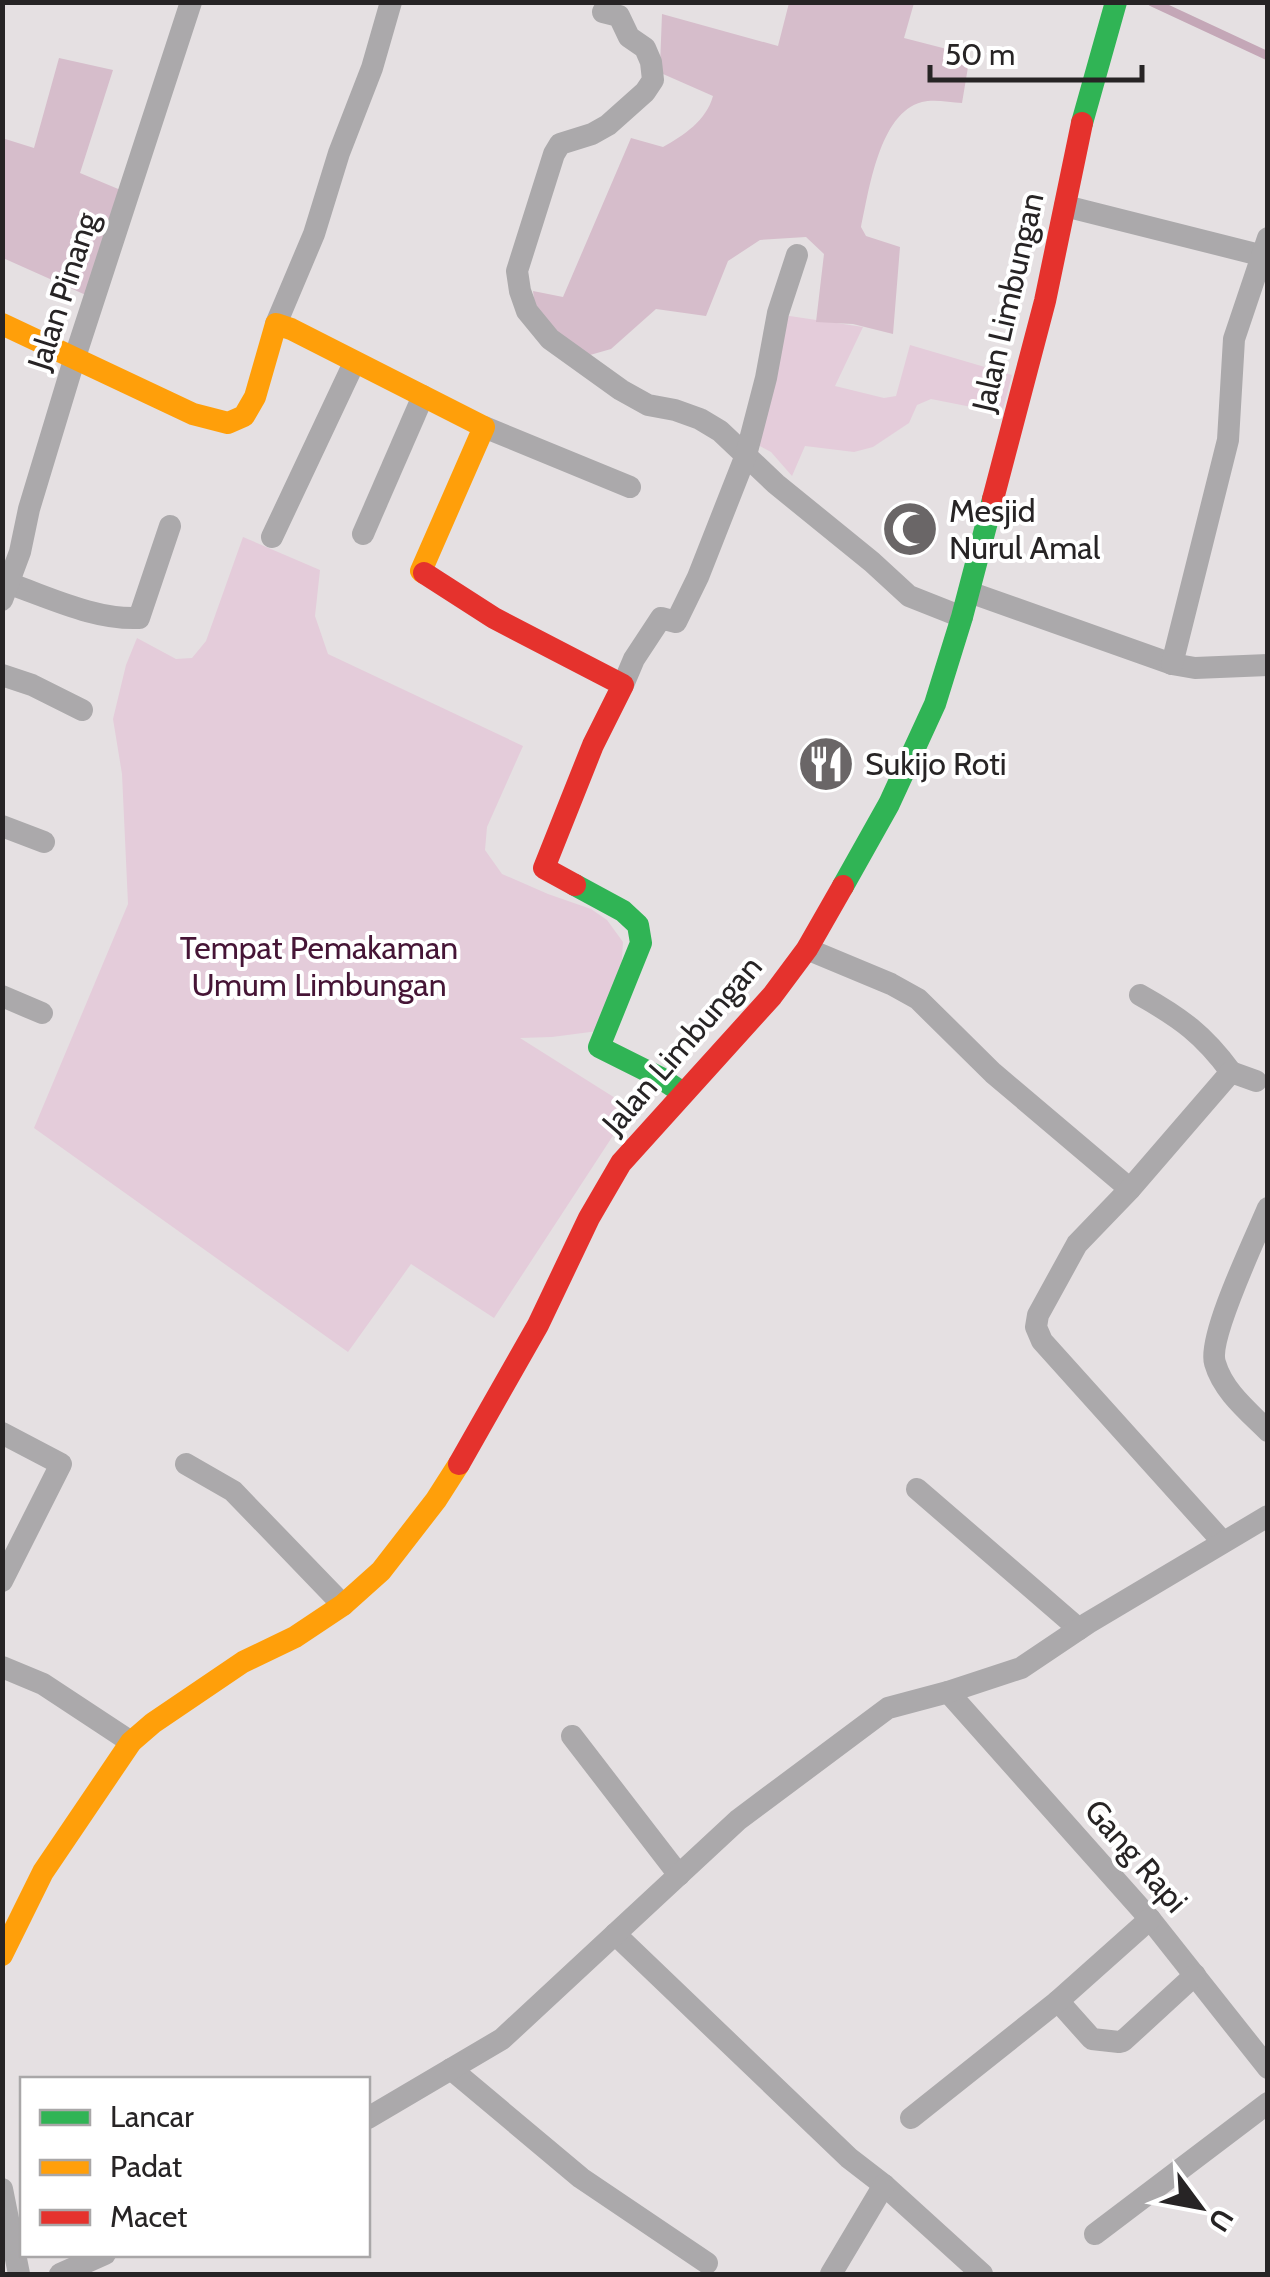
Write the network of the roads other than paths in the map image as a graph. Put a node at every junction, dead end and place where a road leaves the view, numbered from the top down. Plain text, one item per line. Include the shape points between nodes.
1 (190, 2) edge
2 (391, 2) edge
3 (1116, 2) edge
4 (603, 12) dead end
5 (1066, 206) junction
6 (1266, 251) edge
7 (796, 255) dead end
8 (2, 324) edge
9 (276, 324) junction
10 (75, 357) junction
11 (354, 362) junction
12 (423, 396) junction
13 (484, 426) junction
14 (746, 456) junction
15 (630, 487) dead end
16 (170, 526) dead end
17 (363, 534) dead end
18 (272, 537) dead end
19 (11, 549) edge
20 (6, 592) edge
21 (969, 592) junction
22 (962, 617) junction
23 (1172, 664) junction
24 (1268, 665) edge
25 (2, 675) edge
26 (622, 685) junction
27 (82, 710) dead end
28 (2, 826) edge
29 (44, 842) dead end
30 (807, 949) junction
31 (2, 996) edge
32 (1140, 996) dead end
33 (42, 1012) dead end
34 (1231, 1072) junction
35 (1264, 1077) edge
36 (684, 1093) junction
37 (1130, 1189) junction
38 (1268, 1208) edge
39 (1268, 1430) edge
40 (2, 1433) edge
41 (186, 1464) dead end
42 (917, 1489) dead end
43 (1268, 1516) edge
44 (1222, 1541) junction
45 (2, 1581) edge
46 (343, 1606) junction
47 (1079, 1629) junction
48 (2, 1667) edge
49 (948, 1692) junction
50 (572, 1736) dead end
51 (131, 1742) junction
52 (679, 1875) junction
53 (1150, 1920) junction
54 (614, 1934) junction
55 (2, 1955) edge
56 (1196, 1975) junction
57 (1058, 2001) junction
58 (1268, 2068) edge
59 (452, 2069) junction
60 (1268, 2103) edge
61 (370, 2117) edge
62 (911, 2118) dead end
63 (884, 2186) junction
64 (2, 2189) edge
65 (1095, 2234) dead end
66 (99, 2257) edge
67 (707, 2263) dead end
68 (19, 2274) edge
69 (60, 2274) edge
70 (831, 2274) edge
71 (982, 2274) edge

1 - 10 street, Jalan Pinang
2 - 9 street via 314,234
3 - 5 street, Jalan Limbungan
4 - 14 street via 619,16 629,37 645,48 653,80 608,125 560,144 554,154 517,271 526,311 550,338 621,390 700,419
5 - 6 street
5 - 21 street, Jalan Limbungan
6 - 23 street via 1234,339 1228,440
7 - 14 street
8 - 10 street
9 - 10 street via 255,397 244,416 228,423 194,414
9 - 11 street
10 - 19 street, Jalan Pinang
11 - 12 street
11 - 18 street
12 - 13 street
12 - 17 street
13 - 15 street
13 - 26 street via 421,571
14 - 22 street via 909,596
14 - 26 street via 676,622 661,618
16 - 20 street via 139,618
19 - 20 street, Jalan Pinang
21 - 22 street, Jalan Limbungan
21 - 23 street
22 - 30 street, Jalan Limbungan via 911,760
23 - 24 street
25 - 27 street
26 - 36 street via 544,868 638,925 640,943 598,1047
28 - 29 street
30 - 36 street, Jalan Limbungan
30 - 37 street via 918,998 993,1073
31 - 33 street
32 - 34 street via 1178,1016
34 - 35 street
34 - 37 street
36 - 46 street, Jalan Limbungan via 621,1163 512,1374 436,1500 381,1571
37 - 44 street via 1077,1244 1036,1328
38 - 39 street via 1218,1330 1213,1360 1229,1391
40 - 45 street via 60,1464
41 - 46 street via 233,1491
42 - 47 street
43 - 44 street
44 - 47 street
46 - 51 street, Jalan Limbungan via 243,1662
47 - 49 street via 1021,1668
48 - 51 street via 43,1684
49 - 52 street via 888,1708 738,1820
49 - 53 street, Gang Rapi
50 - 52 street
51 - 55 street, Jalan Limbungan via 44,1872
52 - 54 street
53 - 56 street, Gang Rapi
53 - 57 street
54 - 59 street via 502,2040
54 - 63 street
56 - 57 street via 1119,2042 1092,2039
56 - 58 street, Gang Rapi
57 - 62 street
59 - 61 street
59 - 67 street via 581,2178
60 - 65 street
63 - 70 street
63 - 71 street
64 - 68 street
66 - 69 street

